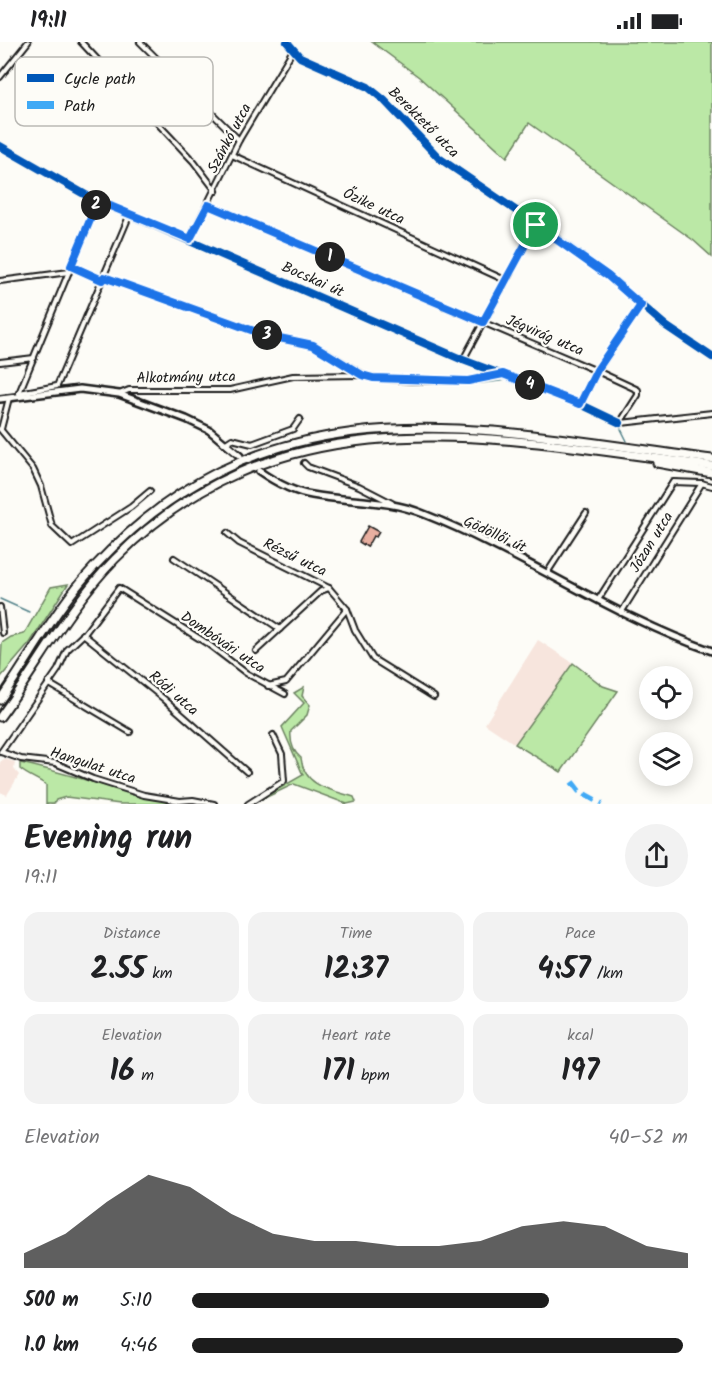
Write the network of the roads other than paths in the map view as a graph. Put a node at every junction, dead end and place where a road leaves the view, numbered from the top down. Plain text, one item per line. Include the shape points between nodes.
1 (28, 42) edge
2 (81, 42) edge
3 (140, 42) edge
4 (287, 42) edge
5 (293, 50) junction
6 (16, 57) edge
7 (95, 57) edge
8 (155, 57) edge
9 (15, 58) edge
10 (0, 77) edge
11 (213, 114) edge
12 (160, 126) edge
13 (239, 140) junction
14 (0, 146) edge
15 (232, 155) junction
16 (216, 191) junction
17 (98, 201) junction
18 (208, 205) junction
19 (130, 214) junction
20 (536, 225) junction
21 (190, 239) junction
22 (71, 266) junction
23 (69, 272) junction
24 (103, 279) junction
25 (506, 280) junction
26 (0, 281) edge
27 (641, 305) junction
28 (483, 322) junction
29 (712, 357) edge
30 (34, 358) junction
31 (463, 360) junction
32 (0, 362) edge
33 (597, 370) junction
34 (503, 374) junction
35 (362, 375) junction
36 (119, 394) junction
37 (18, 395) junction
38 (9, 398) junction
39 (0, 399) edge
40 (580, 404) junction
41 (712, 413) edge
42 (300, 419) dead end
43 (621, 423) junction
44 (0, 429) edge
45 (226, 443) junction
46 (626, 455) junction
47 (240, 456) dead end
48 (712, 459) edge
49 (304, 463) dead end
50 (712, 466) edge
51 (259, 471) dead end
52 (712, 474) edge
53 (702, 483) junction
54 (712, 486) edge
55 (150, 491) dead end
56 (392, 504) junction
57 (586, 513) dead end
58 (227, 533) dead end
59 (174, 558) dead end
60 (547, 573) junction
61 (329, 588) junction
62 (598, 601) junction
63 (0, 607) edge
64 (347, 609) junction
65 (620, 613) junction
66 (280, 629) junction
67 (3, 633) dead end
68 (83, 634) junction
69 (256, 651) dead end
70 (712, 651) edge
71 (48, 683) junction
72 (268, 686) junction
73 (285, 694) dead end
74 (434, 697) dead end
75 (0, 700) edge
76 (0, 717) edge
77 (130, 732) dead end
78 (273, 735) dead end
79 (1, 752) edge
80 (247, 772) dead end
81 (214, 804) edge
82 (248, 804) edge

1 - 6 street
2 - 7 street
3 - 8 street
4 - 5 street, Berektető utca
5 - 13 street, Szánkó utca
5 - 20 street, Berektető utca via 311,63 368,87 439,159
9 - 10 street
11 - 13 street
12 - 16 street
13 - 15 street, Szánkó utca
14 - 17 street, Bocskai út
15 - 16 street, Szánkó utca
15 - 25 street, Őzike utca
16 - 18 street, Szánkó utca
17 - 19 street, Bocskai út
17 - 22 street
18 - 21 street, Szánkó utca
18 - 28 street, Jégvirág utca
19 - 21 street, Bocskai út
19 - 24 street
20 - 25 street
20 - 27 street, Berektető utca via 608,276
21 - 31 street, Bocskai út
22 - 23 street
22 - 24 street
23 - 26 street
23 - 30 street
24 - 35 street via 265,335 313,345
24 - 37 street via 57,386
25 - 28 street
27 - 29 street, Berektető utca
27 - 33 street
28 - 31 street
28 - 33 street, Jégvirág utca
30 - 32 street
30 - 37 street
31 - 34 street, Bocskai út
33 - 40 street
33 - 43 street, Jégvirág utca via 638,390
34 - 35 street via 468,381 389,380
34 - 40 street, Bocskai út
35 - 36 street, Alkotmány utca via 293,376 237,389 129,390
36 - 37 main road via 80,389
36 - 45 main road via 186,419
37 - 38 main road
38 - 39 main road
38 - 44 street
40 - 43 street, Bocskai út
41 - 43 street
42 - 45 street via 293,429 252,444 232,439
44 - 55 street via 36,475 52,526 72,545
45 - 47 main road
46 - 50 highway
46 - 52 highway
46 - 76 highway via 488,439 396,436 316,447 251,467 176,508 121,553 74,607
48 - 75 highway via 442,428 373,429 283,446 199,482 130,531 62,607
49 - 56 street
51 - 56 main road, Gödöllői út via 286,487 311,495
53 - 54 street
53 - 62 street via 673,482
53 - 65 street, Józan utca
56 - 60 main road, Gödöllői út via 424,514
57 - 60 street
58 - 61 street, Rézsű utca via 239,543
59 - 66 street
60 - 62 main road, Gödöllői út
61 - 64 street, Rézsű utca
61 - 66 street
62 - 65 main road, Gödöllői út
63 - 67 street
64 - 72 street via 286,682
64 - 74 street, Rézsű utca via 373,659
65 - 70 main road, Gödöllői út
66 - 69 street
68 - 71 street via 67,650
68 - 72 street, Dombóvári utca via 119,588
68 - 80 street, Ródi utca
71 - 77 street
71 - 79 street
72 - 73 street, Dombóvári utca
78 - 82 street via 282,754 284,781
79 - 81 street, Hangulat utca via 55,763 144,795

